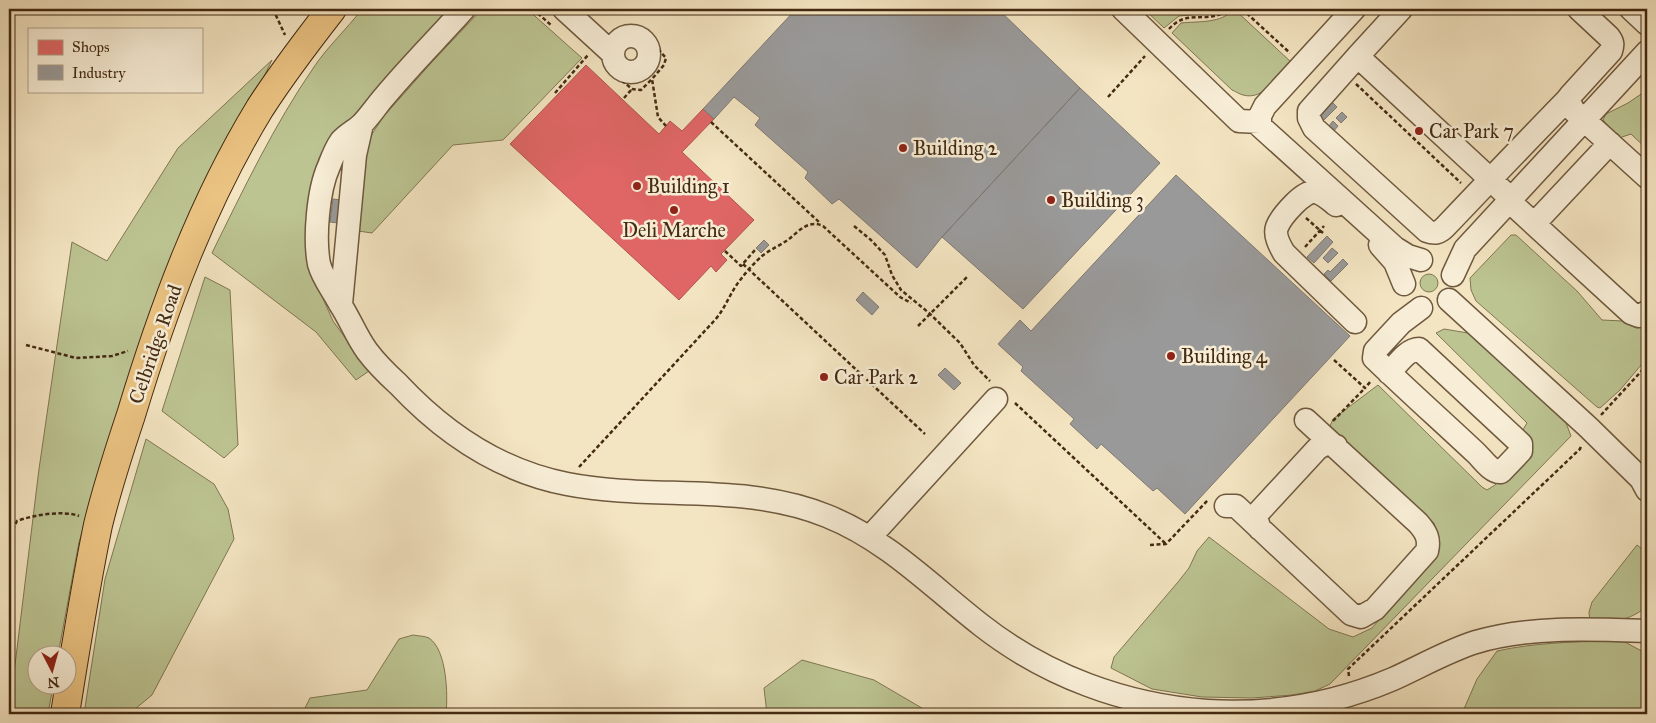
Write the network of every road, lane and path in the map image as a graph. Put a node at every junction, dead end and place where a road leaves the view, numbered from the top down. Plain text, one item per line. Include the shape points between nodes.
1 (332, 9) edge
2 (464, 9) edge
3 (564, 9) edge
4 (1122, 9) edge
5 (1242, 9) edge
6 (1401, 9) edge
7 (1579, 9) edge
8 (1630, 9) edge
9 (1348, 11) edge
10 (1647, 24) edge
11 (658, 48) dead end
12 (1357, 56) junction
13 (1646, 56) edge
14 (605, 59) junction
15 (1303, 65) junction
16 (652, 79) junction
17 (632, 89) junction
18 (555, 93) dead end
19 (1570, 96) junction
20 (624, 98) dead end
21 (1584, 120) junction
22 (711, 122) dead end
23 (1260, 122) junction
24 (362, 124) junction
25 (666, 126) dead end
26 (1610, 143) junction
27 (1647, 178) edge
28 (1482, 187) junction
29 (1510, 200) junction
30 (1293, 207) junction
31 (1534, 224) junction
32 (823, 226) junction
33 (1324, 234) dead end
34 (755, 250) dead end
35 (725, 252) dead end
36 (1421, 260) junction
37 (743, 264) junction
38 (750, 269) junction
39 (1453, 275) junction
40 (967, 277) dead end
41 (1405, 288) junction
42 (1449, 300) junction
43 (911, 303) dead end
44 (341, 304) junction
45 (1421, 308) junction
46 (1647, 312) edge
47 (1355, 322) dead end
48 (918, 326) dead end
49 (26, 345) dead end
50 (148, 359) junction
51 (1334, 360) dead end
52 (1382, 364) junction
53 (1647, 364) edge
54 (996, 400) dead end
55 (1306, 420) dead end
56 (1588, 427) junction
57 (925, 434) dead end
58 (1336, 446) junction
59 (569, 485) junction
60 (1647, 490) edge
61 (1220, 506) joint
62 (99, 524) junction
63 (1260, 529) junction
64 (870, 537) junction
65 (1150, 544) dead end
66 (9, 562) edge
67 (1647, 631) edge
68 (1351, 694) junction
69 (64, 714) edge

1 - 50 main road, Celbridge Road via 260,109 224,175 191,243
2 - 24 street
3 - 14 street
4 - 23 street via 1239,121
5 - 15 path
6 - 12 street
7 - 19 street via 1609,37 1612,47
8 - 10 street
9 - 15 street
11 - 16 path via 666,58
12 - 28 street
12 - 28 street via 1309,111 1314,128 1427,231 1440,232
13 - 21 street
14 - 17 path
14 - 18 path
15 - 23 street via 1265,106
16 - 17 path via 641,90
16 - 25 path via 658,117
17 - 20 path
19 - 21 street via 1574,110
19 - 28 street
21 - 26 street
21 - 29 street
22 - 32 path
23 - 36 street via 1260,126 1395,248
24 - 44 street
24 - 44 street via 341,142 326,171 320,193 318,258 321,270
26 - 27 street
26 - 31 street
28 - 29 street
29 - 31 street
29 - 39 street via 1465,249
30 - 33 path
30 - 41 street via 1310,192 1326,197 1395,262
30 - 47 street via 1276,228 1278,242 1284,253
31 - 46 street via 1631,313 1639,316
32 - 38 path via 810,224 804,227 762,256
32 - 43 path via 900,297
34 - 37 path
35 - 37 path via 741,266
36 - 39 street via 1443,263
36 - 41 street via 1414,263 1405,276
37 - 38 path
38 - 57 path
38 - 59 path via 734,289 721,314 571,475
39 - 42 street via 1453,292
40 - 48 path
41 - 45 street via 1409,299
41 - 52 street
42 - 45 street via 1437,308
42 - 56 street
44 - 59 street via 356,334 376,362 437,421 499,462 524,473
45 - 52 street via 1401,323
49 - 50 path via 76,358 112,356 130,351
50 - 62 main road, Celbridge Road
51 - 52 path via 1365,388
52 - 52 street via 1494,471 1501,472 1521,451 1521,444 1419,349
53 - 56 path
54 - 64 street
55 - 58 street
56 - 60 street via 1641,479
56 - 68 path via 1580,449 1348,669
58 - 63 street via 1328,444 1317,449 1263,507 1256,518
58 - 63 street via 1426,532 1428,539 1427,551 1375,609 1366,615 1351,614
59 - 64 street via 742,496 790,504 837,520
61 - 63 street via 1236,506
61 - 65 path via 1208,500 1166,544
62 - 66 path via 74,514 29,516 17,521 12,531
62 - 69 main road, Celbridge Road
64 - 68 street via 1022,654 1069,678 1109,693 1149,704 1225,712 1311,705
67 - 68 street via 1566,630 1494,638 1461,648

